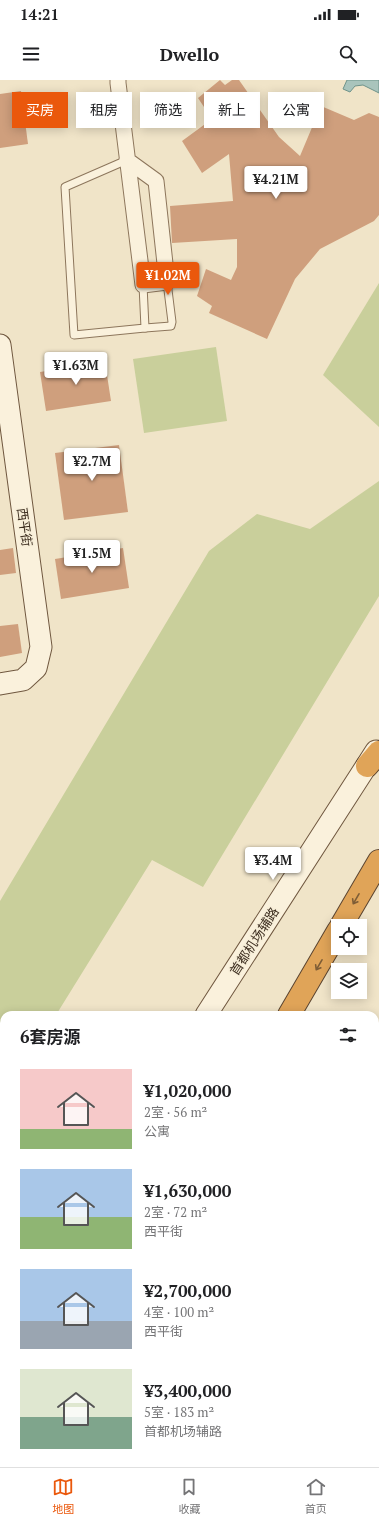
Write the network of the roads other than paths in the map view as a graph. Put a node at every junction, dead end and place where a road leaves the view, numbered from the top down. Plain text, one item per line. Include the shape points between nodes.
1 (118, 80) edge
2 (127, 160) junction
3 (167, 282) junction
4 (143, 285) junction
5 (145, 328) junction
6 (0, 345) edge
7 (0, 684) edge
8 (379, 746) edge
9 (373, 759) edge
10 (376, 866) edge
11 (345, 919) edge
12 (331, 943) edge
13 (209, 1011) edge
14 (291, 1011) edge

1 - 2 street
2 - 3 street via 156,181
2 - 4 street
2 - 5 lane via 65,187 74,335
3 - 4 street
3 - 5 lane via 171,326
4 - 5 lane
6 - 7 street, 西平街 via 41,647 36,668 23,680
8 - 9 street, 首都机场辅路
9 - 13 street, 首都机场辅路
10 -> 11 highway
12 -> 14 highway

